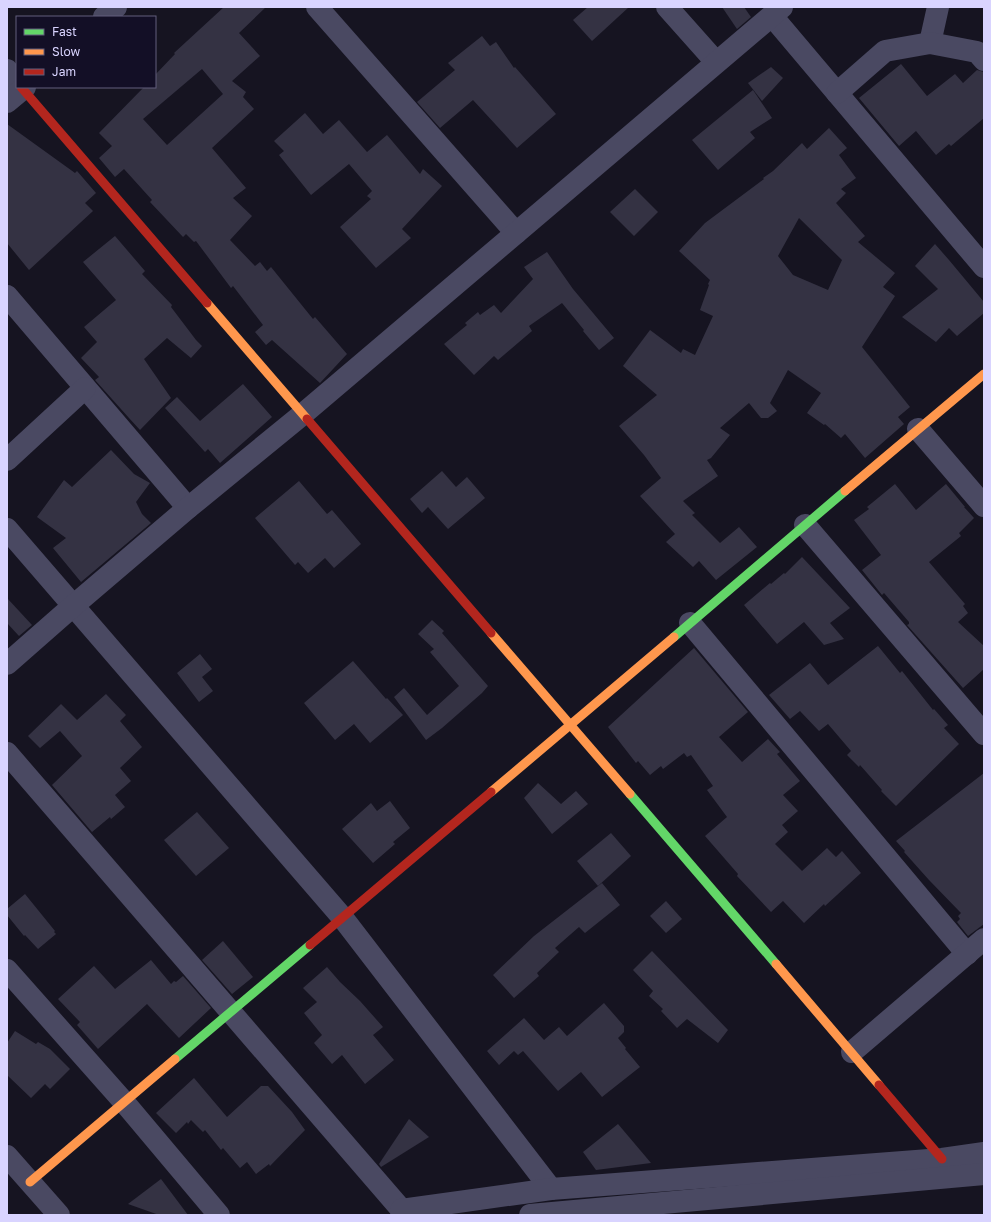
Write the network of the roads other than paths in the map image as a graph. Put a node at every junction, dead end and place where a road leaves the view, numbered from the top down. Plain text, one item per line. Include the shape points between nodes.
1 (116, 7) edge
2 (317, 7) edge
3 (667, 7) edge
4 (938, 7) edge
5 (777, 11) edge
6 (105, 16) edge
7 (930, 43) junction
8 (984, 60) edge
9 (716, 62) junction
10 (7, 70) edge
11 (16, 84) edge
12 (19, 89) edge
13 (837, 93) junction
14 (516, 234) junction
15 (984, 267) edge
16 (7, 296) edge
17 (984, 374) edge
18 (85, 388) junction
19 (303, 414) junction
20 (918, 429) junction
21 (7, 460) edge
22 (984, 506) edge
23 (188, 508) junction
24 (805, 525) junction
25 (7, 529) edge
26 (73, 606) junction
27 (690, 623) junction
28 (7, 664) edge
29 (570, 724) junction
30 (984, 734) edge
31 (7, 752) edge
32 (342, 917) junction
33 (984, 939) edge
34 (967, 954) junction
35 (7, 970) edge
36 (230, 1012) junction
37 (852, 1052) junction
38 (124, 1102) junction
39 (984, 1153) edge
40 (7, 1156) edge
41 (942, 1159) junction
42 (984, 1174) edge
43 (30, 1182) junction
44 (608, 1184) junction
45 (552, 1189) junction
46 (616, 1207) junction
47 (404, 1212) edge
48 (556, 1214) edge
49 (59, 1215) edge
50 (218, 1215) edge
51 (530, 1215) edge

1 - 6 street
2 - 14 street
3 - 9 street
4 - 7 street
5 - 9 street
5 - 13 street
7 - 8 street via 977,52
7 - 13 street via 885,51
9 - 14 street
10 - 11 street
12 - 19 street
13 - 15 street
14 - 19 street
16 - 18 street
17 - 20 street
18 - 21 street
18 - 23 street
19 - 23 street
19 - 29 street
20 - 22 street
20 - 24 street
23 - 26 street
24 - 27 street
24 - 30 street
25 - 26 street
26 - 28 street
26 - 32 street
27 - 29 street
27 - 34 street
29 - 32 street
29 - 37 street
31 - 36 street
32 - 36 street
32 - 45 street
33 - 34 street
34 - 37 street
35 - 38 street
36 - 38 street
36 - 47 street
37 - 41 street
38 - 43 street
38 - 50 street
39 - 41 street
40 - 43 street
41 - 44 street
42 - 46 street
43 - 49 street
44 - 45 street
44 - 46 street
45 - 47 street
46 - 48 street
48 - 51 street

